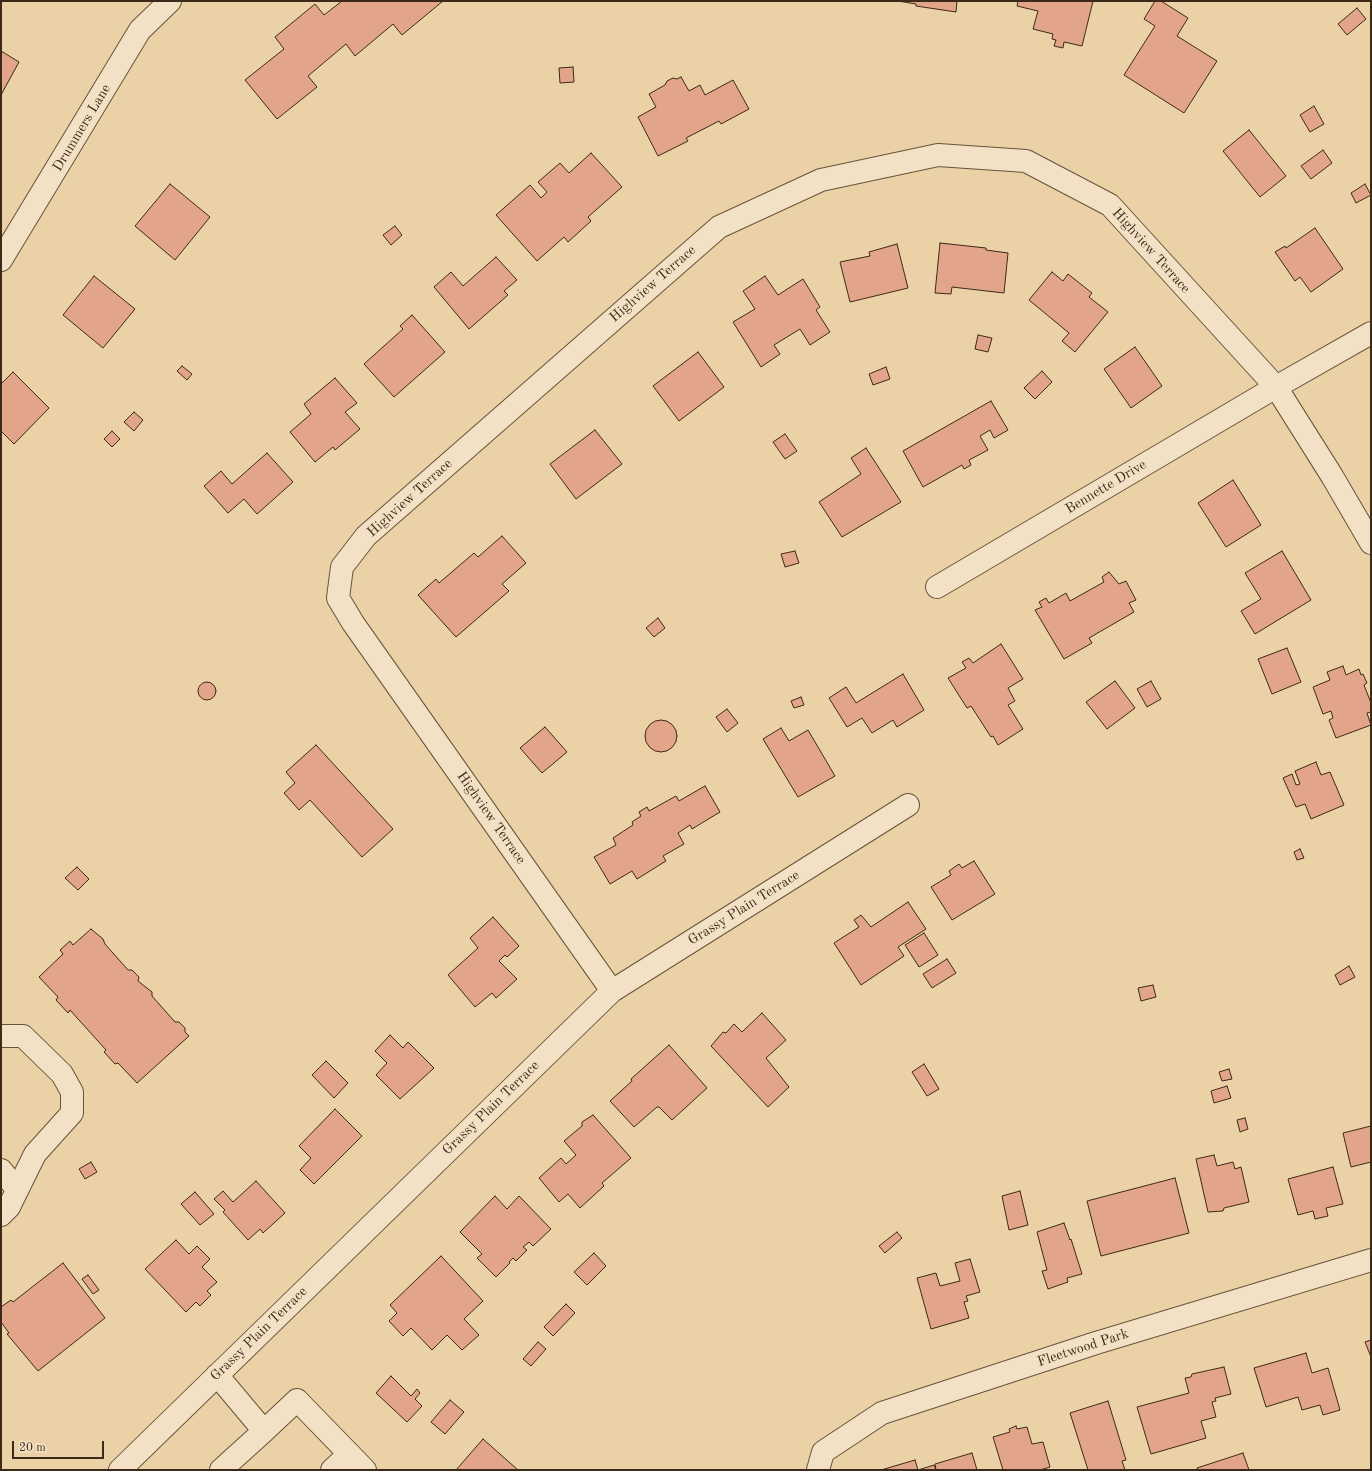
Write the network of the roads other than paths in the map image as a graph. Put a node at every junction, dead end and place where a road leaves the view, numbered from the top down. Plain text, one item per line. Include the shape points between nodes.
1 (170, 1) edge
2 (1, 260) edge
3 (1371, 333) edge
4 (1276, 387) junction
5 (1371, 543) edge
6 (937, 587) dead end
7 (908, 804) dead end
8 (612, 991) junction
9 (1, 1036) edge
10 (1, 1170) edge
11 (17, 1189) junction
12 (1, 1215) edge
13 (1371, 1260) edge
14 (217, 1375) junction
15 (264, 1431) junction
16 (349, 1454) junction
17 (120, 1470) edge
18 (221, 1470) edge
19 (332, 1470) edge
20 (365, 1470) edge
21 (818, 1470) edge

1 - 2 street, Drummers Lane via 140,30
3 - 4 street, Bennette Drive
4 - 5 street, Highview Terrace
4 - 6 street, Bennette Drive
4 - 8 street, Highview Terrace via 1110,205 1026,161 938,155 821,180 719,227 366,536 342,566 338,598
7 - 8 street, Grassy Plain Terrace
8 - 14 street, Grassy Plain Terrace
9 - 11 street via 23,1036 62,1074 72,1092 72,1113 35,1154
10 - 11 street
11 - 12 street via 9,1207
13 - 21 street, Fleetwood Park via 1096,1343 882,1413 823,1452
14 - 15 street
14 - 17 street, Grassy Plain Terrace
15 - 16 street via 297,1400
15 - 18 street
16 - 19 street
16 - 20 street

